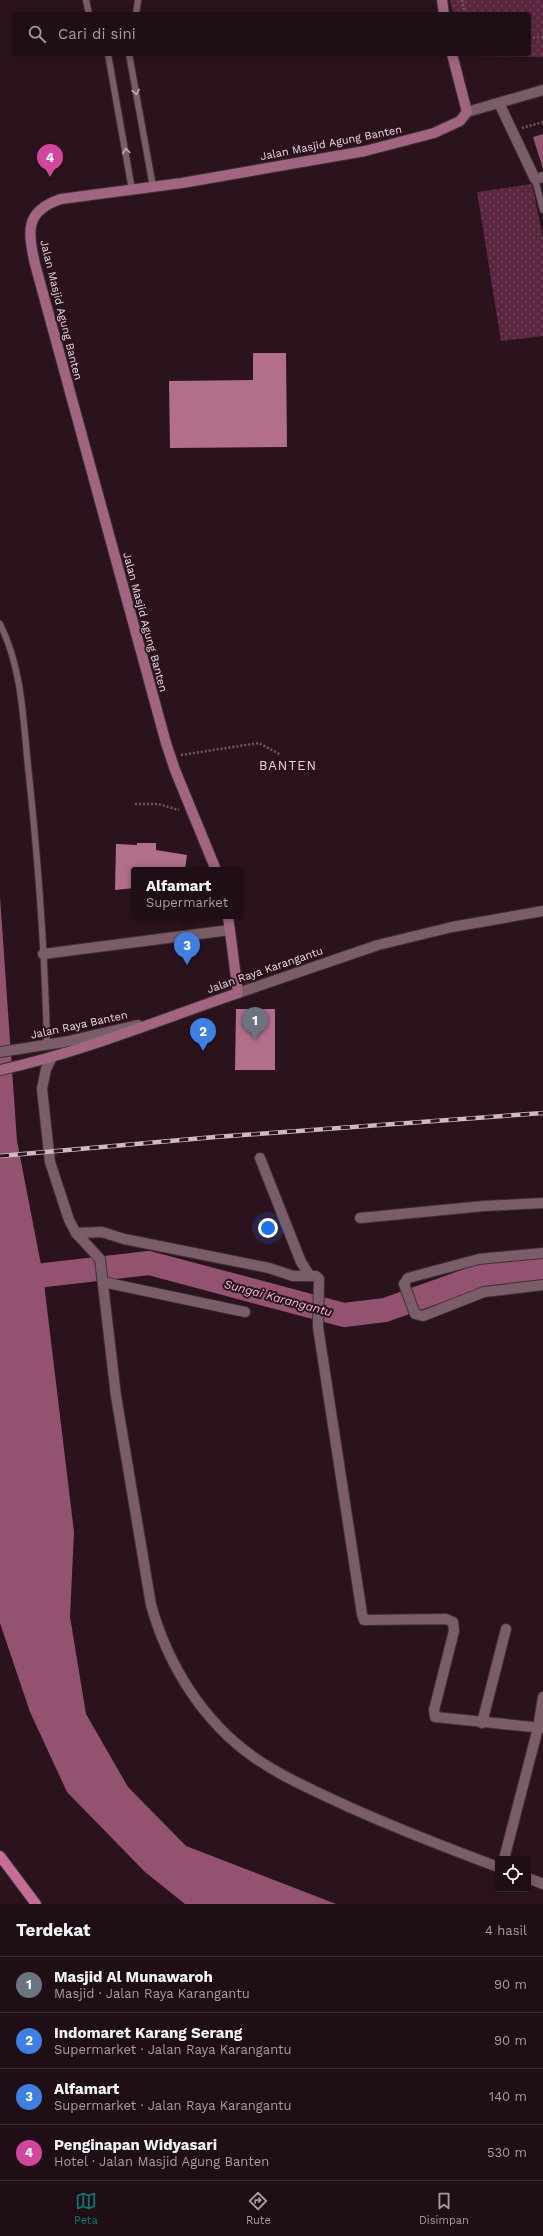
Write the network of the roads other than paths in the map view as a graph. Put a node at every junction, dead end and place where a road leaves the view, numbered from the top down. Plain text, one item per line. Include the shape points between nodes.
1 (86, 0) edge
2 (138, 0) edge
3 (442, 0) edge
4 (89, 12) edge
5 (136, 12) edge
6 (444, 12) edge
7 (108, 56) edge
8 (129, 56) edge
9 (453, 56) edge
10 (543, 90) edge
11 (498, 103) junction
12 (467, 112) junction
13 (539, 178) edge
14 (152, 187) junction
15 (132, 190) junction
16 (543, 210) edge
17 (0, 624) edge
18 (215, 867) edge
19 (543, 911) edge
20 (228, 919) edge
21 (230, 930) junction
22 (43, 954) junction
23 (238, 993) junction
24 (163, 1018) junction
25 (47, 1045) junction
26 (0, 1052) edge
27 (52, 1057) junction
28 (0, 1070) edge
29 (260, 1158) dead end
30 (543, 1203) edge
31 (360, 1218) dead end
32 (76, 1233) junction
33 (543, 1253) edge
34 (310, 1276) junction
35 (103, 1280) junction
36 (543, 1286) edge
37 (245, 1312) dead end
38 (506, 1629) dead end
39 (543, 1697) edge
40 (482, 1723) junction
41 (540, 1728) edge
42 (0, 1856) edge
43 (505, 1856) edge
44 (495, 1866) edge
45 (531, 1879) edge
46 (543, 1884) edge
47 (36, 1904) edge

1 - 4 lane
2 - 5 lane
3 - 6 main road
15 -> 7 lane
8 -> 14 lane
9 - 12 main road
10 - 11 street, Jalan Masjid Agung Banten
11 - 12 street, Jalan Masjid Agung Banten
11 - 13 street
12 - 14 main road, Jalan Masjid Agung Banten via 460,121 434,133 372,149
13 - 16 lane
14 - 15 main road, Jalan Masjid Agung Banten
15 - 18 main road, Jalan Masjid Agung Banten via 51,202 32,220 30,235 57,348 171,756
17 - 22 lane via 17,672 22,700 40,889
19 - 23 street, Jalan Raya Karangantu via 452,926 378,945
20 - 21 main road
21 - 22 street
21 - 23 main road
22 - 25 lane
23 - 24 main road, Jalan Raya Karangantu
24 - 25 street, Jalan Raya Banten
24 - 27 main road, Jalan Raya Karangantu via 104,1041
25 - 26 street, Jalan Raya Banten
27 - 28 main road, Jalan Raya Karangantu
27 - 32 street via 46,1069 42,1089 48,1153 69,1220
29 - 34 street via 301,1262
30 - 31 street
32 - 34 street via 102,1232 124,1239 269,1268 293,1276
32 - 35 street via 100,1259
33 - 36 street via 479,1259 408,1278 404,1282 414,1314 423,1316 484,1292
34 - 40 street via 318,1278 318,1327 364,1620 446,1619 453,1622 454,1631 433,1715
35 - 37 street
35 - 44 street via 116,1396 152,1605 157,1626 178,1673 204,1710 235,1742 267,1766 293,1781 408,1834
38 - 40 street
39 - 41 street
40 - 41 street
41 - 43 street
42 - 47 main road
45 - 46 street

